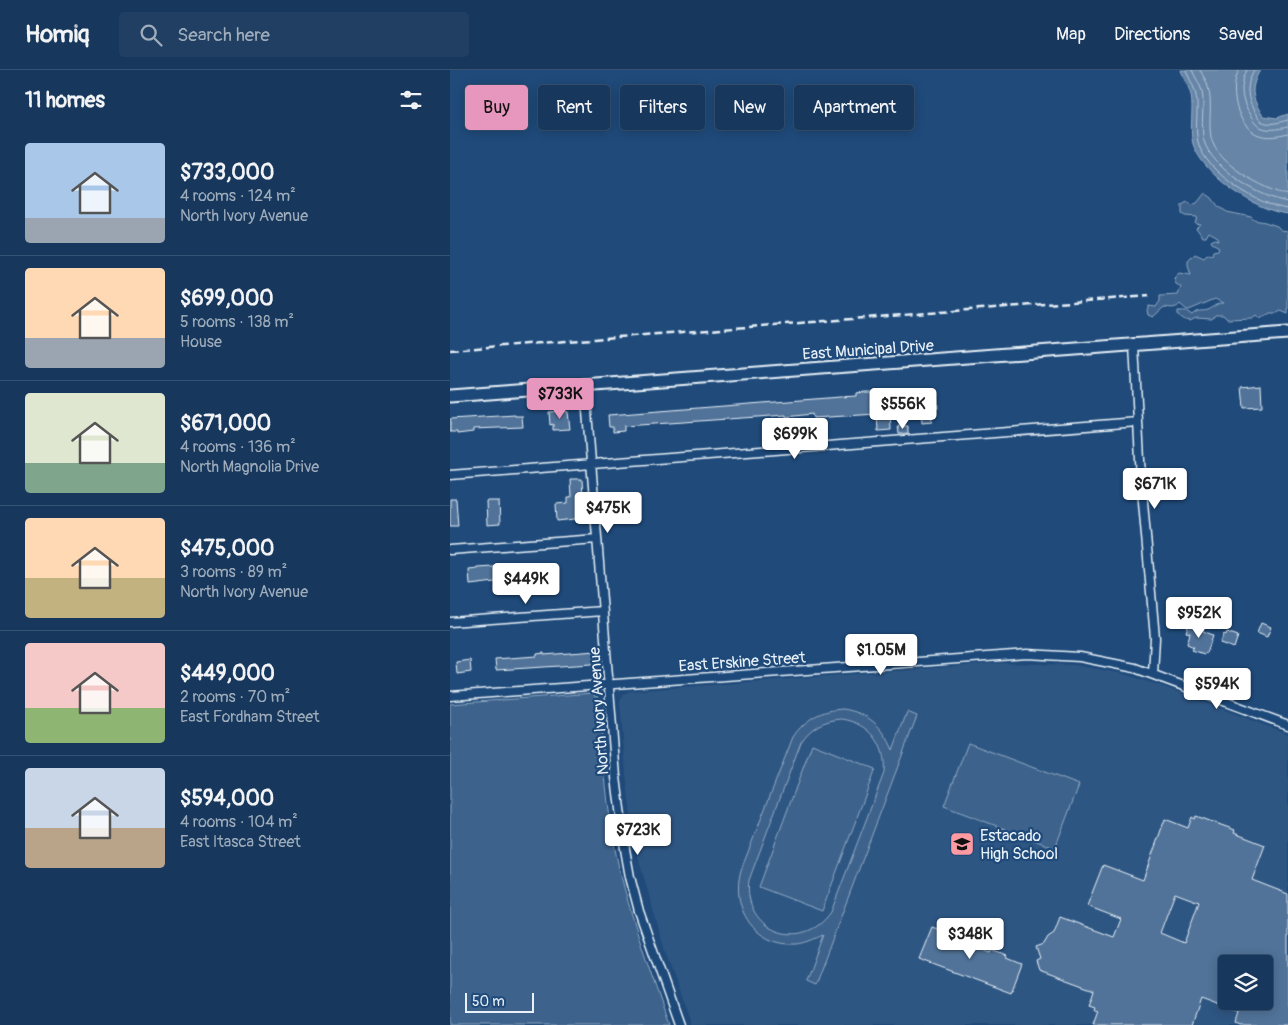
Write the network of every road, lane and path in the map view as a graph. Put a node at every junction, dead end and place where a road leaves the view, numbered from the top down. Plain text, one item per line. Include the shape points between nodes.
1 (1288, 333) edge
2 (1134, 345) junction
3 (585, 386) junction
4 (450, 396) edge
5 (1138, 422) junction
6 (591, 464) junction
7 (450, 475) edge
8 (597, 539) junction
9 (450, 550) edge
10 (604, 611) junction
11 (450, 622) edge
12 (1153, 674) junction
13 (610, 683) junction
14 (450, 696) edge
15 (1288, 725) edge
16 (679, 1025) edge

1 - 2 street, East Municipal Drive
2 - 3 street, East Municipal Drive
2 - 5 street
3 - 4 street, East Municipal Drive
3 - 6 street, North Ivory Avenue
5 - 6 street
5 - 12 street via 1155,638
6 - 7 street
6 - 8 street, North Ivory Avenue
8 - 9 street
8 - 10 street, North Ivory Avenue
10 - 11 street
10 - 13 street, North Ivory Avenue
12 - 13 street, East Erskine Street via 1099,660 1027,654
12 - 15 street, East Erskine Street
13 - 14 street, East Erskine Street
13 - 16 street, North Ivory Avenue via 616,777 630,877

